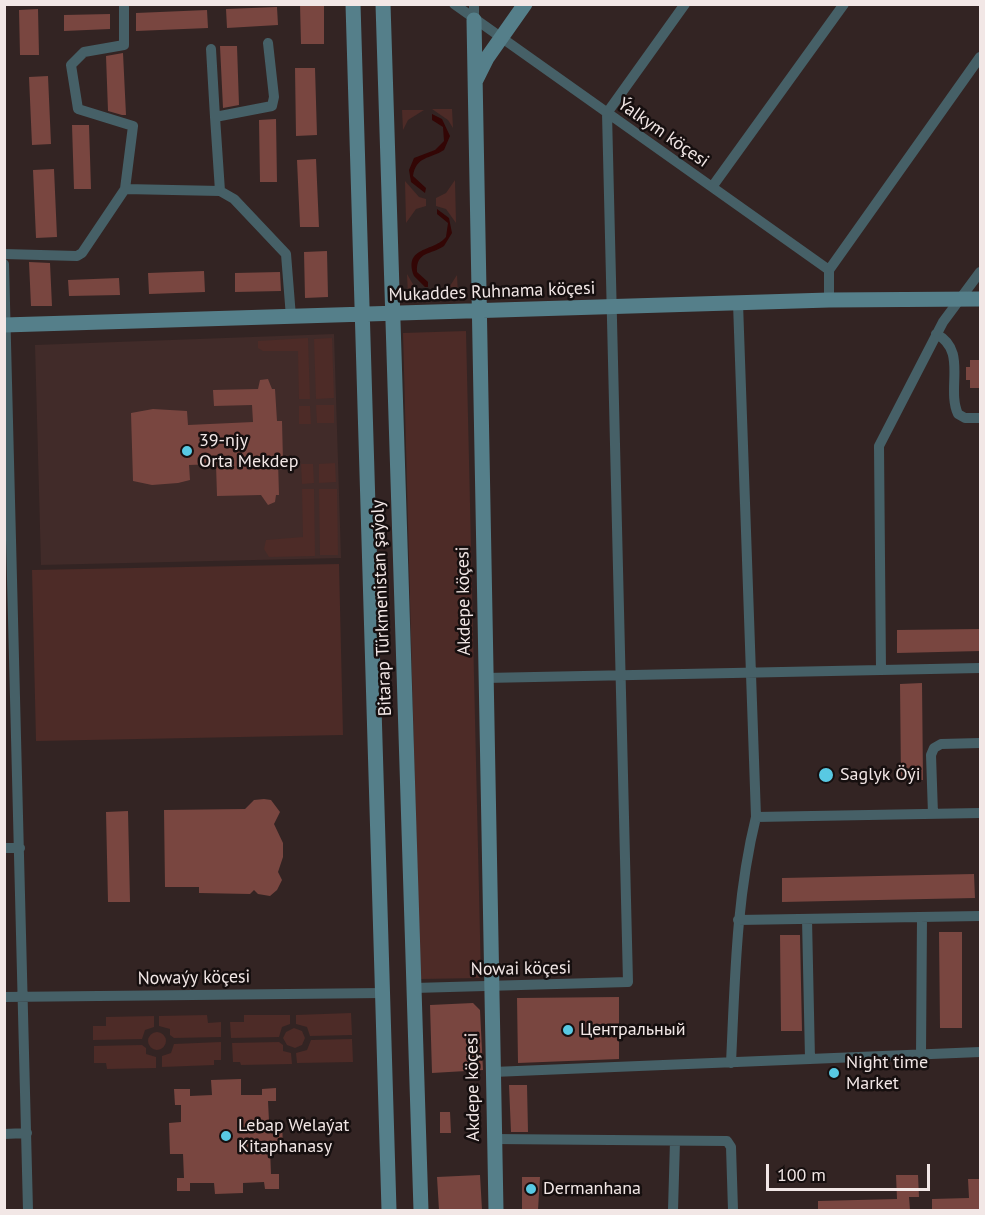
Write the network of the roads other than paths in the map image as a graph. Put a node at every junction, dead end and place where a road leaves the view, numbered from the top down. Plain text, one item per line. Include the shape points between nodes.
1 (124, 4) edge
2 (353, 4) edge
3 (383, 4) edge
4 (454, 4) edge
5 (474, 4) edge
6 (525, 4) edge
7 (685, 4) edge
8 (844, 4) edge
9 (474, 20) junction
10 (501, 38) junction
11 (268, 43) dead end
12 (211, 49) dead end
13 (981, 57) edge
14 (475, 82) junction
15 (607, 113) junction
16 (214, 117) junction
17 (712, 187) junction
18 (125, 189) junction
19 (220, 191) junction
20 (4, 254) edge
21 (4, 264) edge
22 (829, 270) junction
23 (981, 272) edge
24 (962, 298) junction
25 (981, 298) edge
26 (829, 300) junction
27 (738, 303) junction
28 (612, 308) junction
29 (478, 311) junction
30 (393, 314) junction
31 (363, 315) junction
32 (291, 317) junction
33 (5, 325) edge
34 (936, 334) junction
35 (981, 418) edge
36 (7, 467) edge
37 (9, 597) edge
38 (981, 668) edge
39 (881, 670) junction
40 (751, 673) junction
41 (620, 675) junction
42 (485, 678) junction
43 (10, 695) edge
44 (981, 743) edge
45 (981, 813) edge
46 (933, 814) junction
47 (756, 817) junction
48 (4, 848) edge
49 (20, 848) junction
50 (981, 916) edge
51 (922, 917) junction
52 (807, 919) junction
53 (738, 920) junction
54 (491, 986) junction
55 (414, 988) junction
56 (383, 993) junction
57 (24, 996) junction
58 (4, 997) edge
59 (981, 1052) edge
60 (921, 1055) junction
61 (810, 1059) junction
62 (730, 1063) junction
63 (493, 1072) junction
64 (4, 1134) edge
65 (27, 1134) junction
66 (494, 1139) junction
67 (675, 1141) junction
68 (28, 1210) edge
69 (389, 1210) edge
70 (421, 1210) edge
71 (496, 1210) edge
72 (673, 1210) edge
73 (733, 1210) edge

1 - 18 street via 124,45 84,52 71,65 78,109 133,126
2 - 31 main road, Bitarap Türkmenistan şaýoly
3 - 30 main road, Bitarap Türkmenistan şaýoly
4 - 9 street, Ýalkym köçesi
5 - 9 street
6 - 10 main road
7 - 15 street
8 - 17 street
9 - 10 street, Ýalkym köçesi
9 - 14 main road, Akdepe köçesi
10 - 14 main road
10 - 15 street, Ýalkym köçesi
11 - 16 street via 272,106
12 - 16 street
13 - 22 street
14 - 29 main road, Akdepe köçesi
15 - 17 street, Ýalkym köçesi
15 - 28 street
16 - 19 street
17 - 22 street, Ýalkym köçesi
18 - 19 street
18 - 20 street via 82,253
19 - 32 street via 234,199 286,254
21 - 33 street
22 - 26 street
23 - 24 street
24 - 25 main road, Mukaddes Ruhnama köçesi
24 - 26 main road, Mukaddes Ruhnama köçesi
24 - 34 street
26 - 27 main road, Mukaddes Ruhnama köçesi
27 - 28 main road, Mukaddes Ruhnama köçesi
27 - 40 street
28 - 29 main road, Mukaddes Ruhnama köçesi
28 - 41 street
29 - 30 main road, Mukaddes Ruhnama köçesi
29 - 42 main road, Akdepe köçesi
30 - 31 main road, Mukaddes Ruhnama köçesi
30 - 55 main road, Bitarap Türkmenistan şaýoly
31 - 32 main road, Mukaddes Ruhnama köçesi
31 - 56 main road, Bitarap Türkmenistan şaýoly
32 - 33 main road, Mukaddes Ruhnama köçesi
33 - 36 street
34 - 35 street via 953,350 958,414
34 - 39 street via 879,446
36 - 37 street
37 - 43 street
38 - 39 street
39 - 40 street
40 - 41 street
40 - 47 street
41 - 42 street
41 - 54 street, Nowai köçesi via 628,982
42 - 54 main road, Akdepe köçesi
43 - 49 street
44 - 46 street via 942,744 934,748
45 - 46 street
46 - 47 street
47 - 53 street via 744,866
48 - 49 street
49 - 57 street
50 - 51 street
51 - 52 street
51 - 60 street
52 - 53 street
52 - 61 street
53 - 62 street
54 - 55 street, Nowai köçesi
54 - 63 main road, Akdepe köçesi
55 - 70 main road, Bitarap Türkmenistan şaýoly
56 - 57 street, Nowaýy köçesi
56 - 69 main road, Bitarap Türkmenistan şaýoly
57 - 58 street, Nowaýy köçesi
57 - 65 street
59 - 60 street
60 - 61 street
61 - 62 street
62 - 63 street
63 - 66 main road, Akdepe köçesi
64 - 65 street
65 - 68 street
66 - 67 street
66 - 71 main road, Akdepe köçesi
67 - 72 street
67 - 73 street via 730,1144

